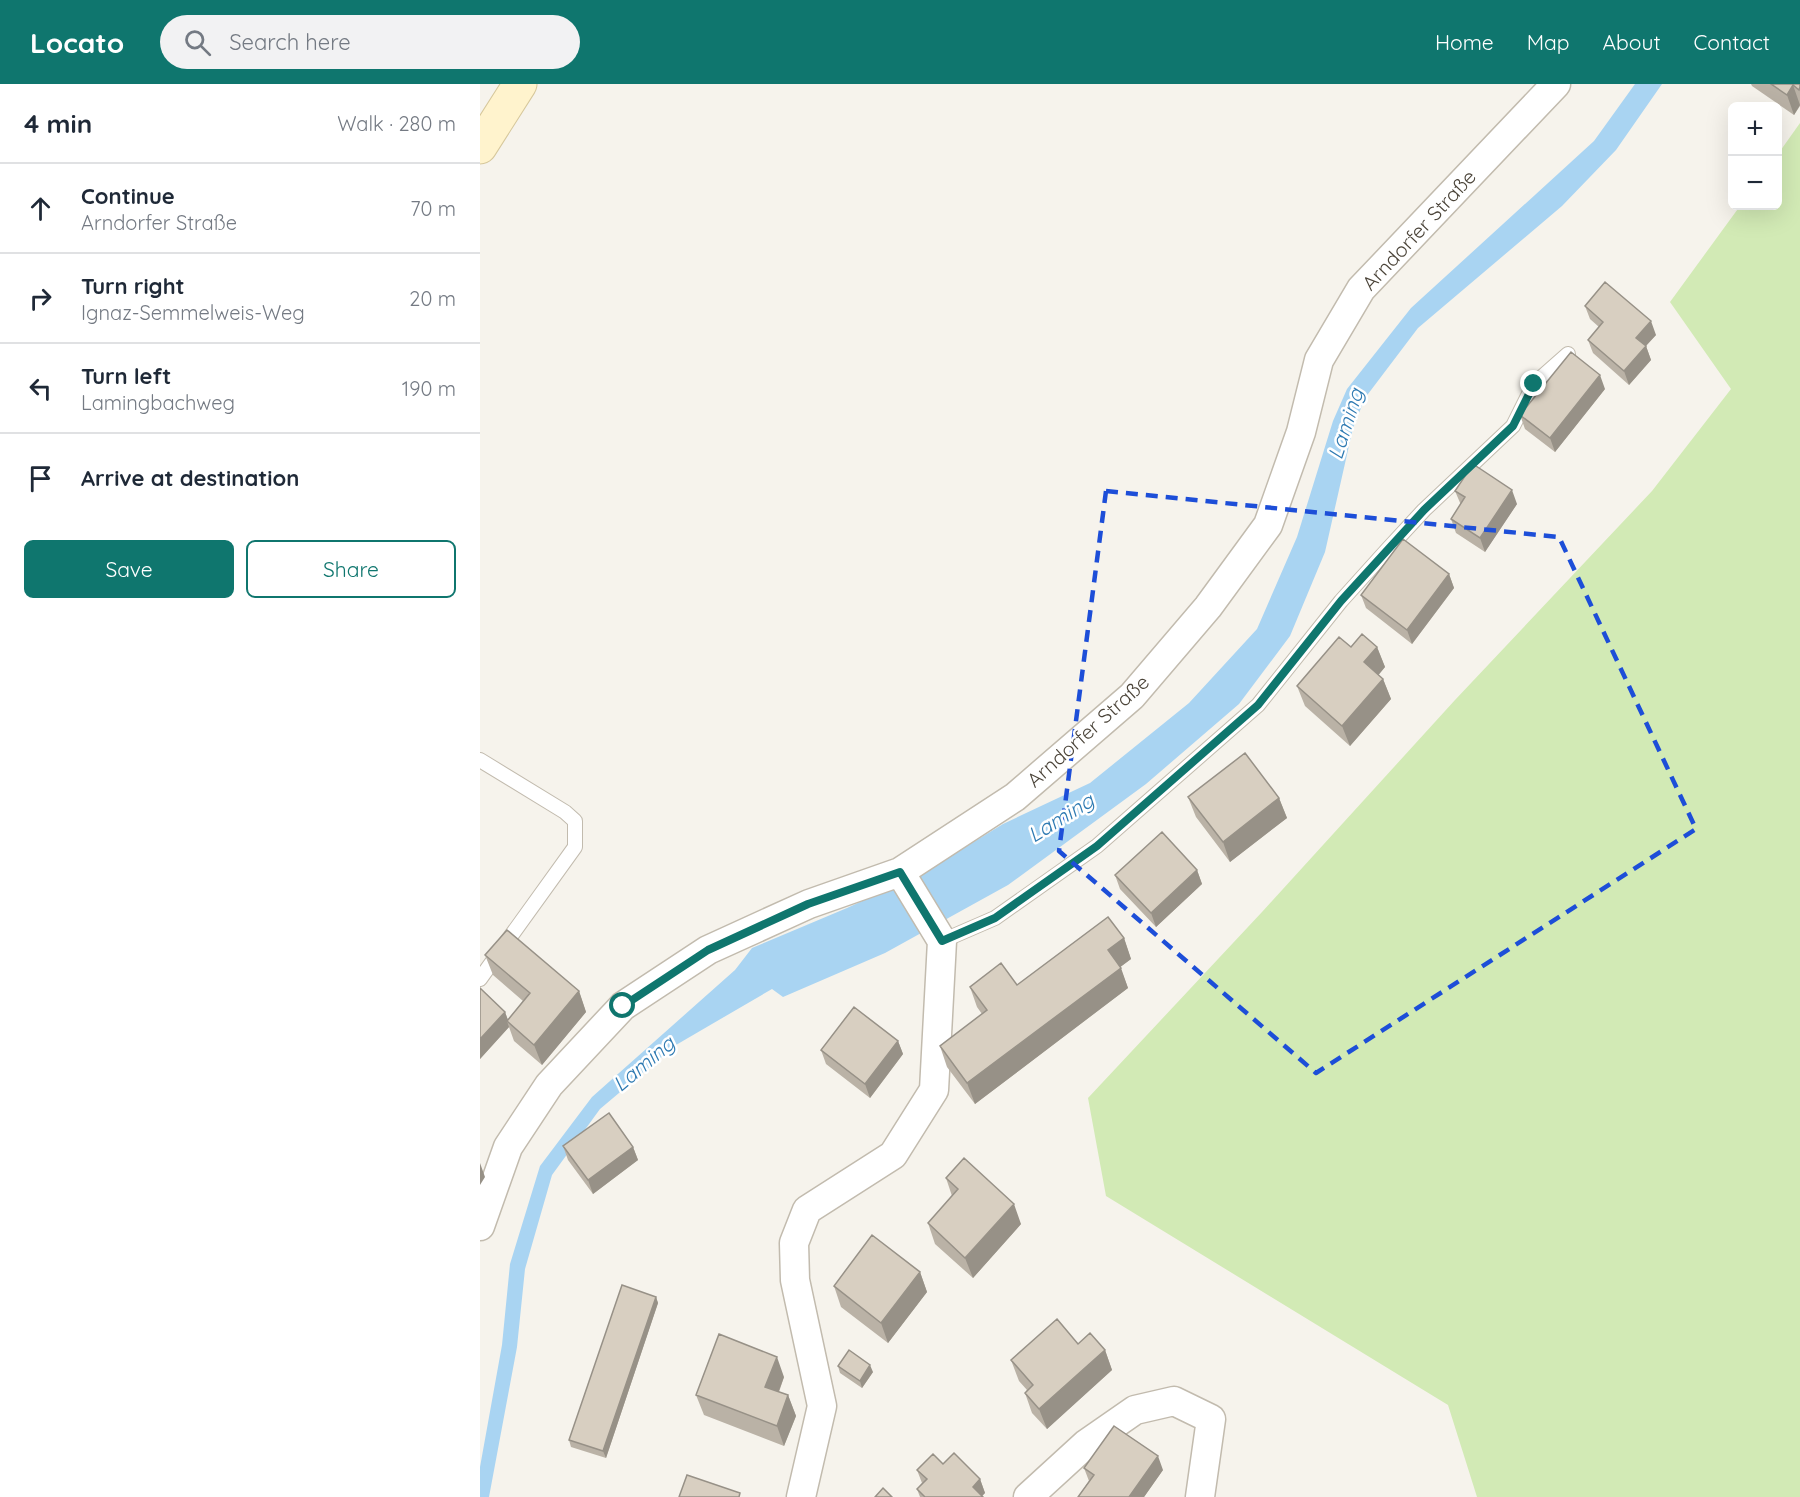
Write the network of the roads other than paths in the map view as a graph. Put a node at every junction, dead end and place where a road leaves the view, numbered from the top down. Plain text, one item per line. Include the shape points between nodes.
1 (520, 84) edge
2 (1557, 84) edge
3 (480, 147) edge
4 (1568, 354) edge
5 (480, 760) edge
6 (900, 872) junction
7 (942, 941) junction
8 (480, 979) edge
9 (480, 1226) edge
10 (801, 1497) edge
11 (1028, 1497) edge
12 (1200, 1497) edge

1 - 3 main road
2 - 6 street, Arndorfer Straße via 1361,289 1319,360 1301,432 1268,525 1208,607 1132,696 1015,797
4 - 7 lane via 1534,384 1513,426 1424,510 1341,601 1258,705 1097,846 995,918
5 - 8 lane via 575,821 575,847
6 - 7 street
6 - 9 street, Arndorfer Straße via 808,904 708,950 623,1006 549,1085 508,1147
7 - 10 street via 934,1090 893,1155 807,1210 794,1243 795,1280 822,1406
11 - 12 street via 1086,1444 1135,1410 1174,1401 1211,1419

